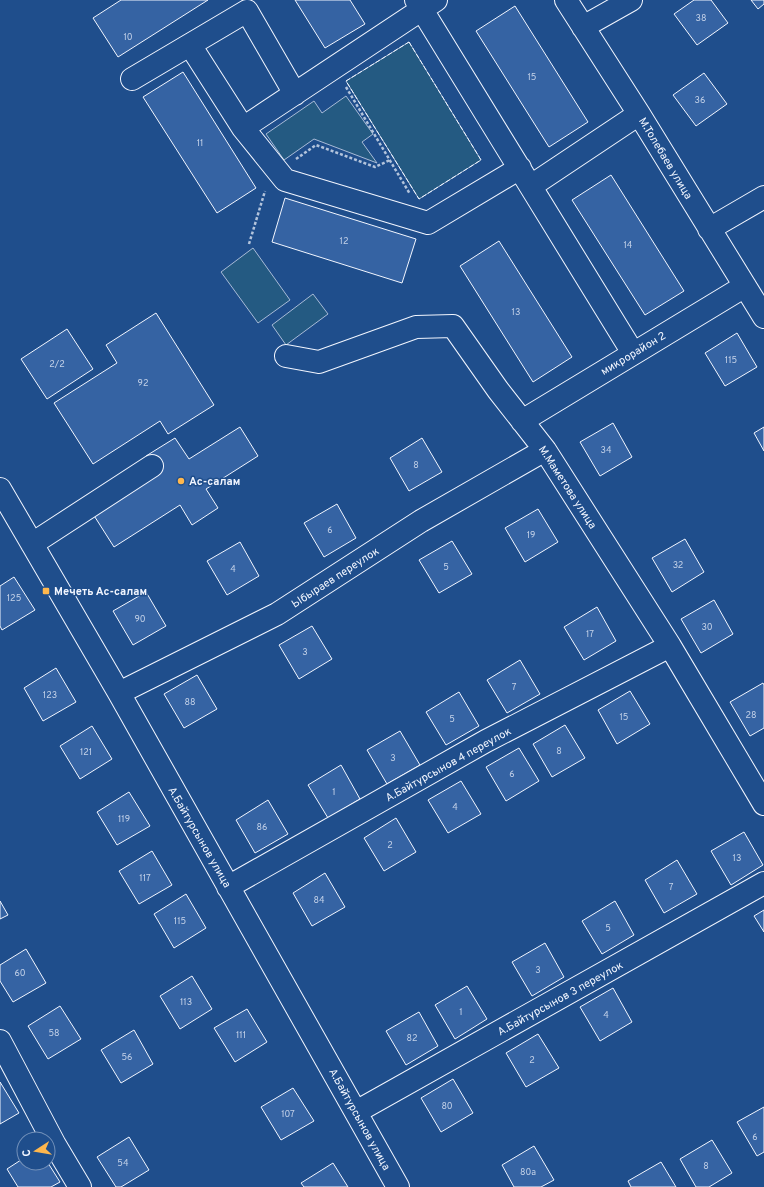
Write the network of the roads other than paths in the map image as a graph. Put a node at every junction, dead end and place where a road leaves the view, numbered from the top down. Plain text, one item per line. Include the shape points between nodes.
1 (566, 0) edge
2 (631, 0) edge
3 (425, 3) edge
4 (583, 27) junction
5 (190, 45) junction
6 (132, 79) dead end
7 (295, 94) junction
8 (639, 114) junction
9 (244, 128) junction
10 (520, 168) junction
11 (531, 186) junction
12 (764, 197) edge
13 (709, 229) junction
14 (745, 286) junction
15 (764, 317) edge
16 (633, 353) junction
17 (286, 356) dead end
18 (522, 421) junction
19 (545, 450) junction
20 (152, 466) dead end
21 (0, 490) edge
22 (32, 544) junction
23 (670, 646) junction
24 (119, 694) junction
25 (764, 804) edge
26 (764, 883) edge
27 (228, 887) junction
28 (0, 1041) edge
29 (356, 1112) junction
30 (80, 1187) edge
31 (398, 1187) edge

1 - 4 street, М.Толебаев улица
2 - 4 street
3 - 7 street
3 - 10 street
4 - 8 street, М.Толебаев улица
5 - 6 street
5 - 7 street via 246,11
5 - 9 street
7 - 9 street
8 - 11 street
8 - 13 street, М.Толебаев улица
9 - 10 street via 285,180 428,223
10 - 11 street
11 - 16 street
12 - 13 street
13 - 14 street, М.Толебаев улица
14 - 15 street, М.Толебаев улица
14 - 16 street, микрорайон 2
16 - 18 street, микрорайон 2
17 - 18 street, М.Маметова улица via 319,362 416,327 453,326
18 - 19 street, М.Маметова улица
19 - 23 street, М.Маметова улица
19 - 24 street, Ыбыраев переулок via 421,521 277,614
20 - 22 street
21 - 22 street, А.Байтурсынов улица
22 - 24 street, А.Байтурсынов улица
23 - 25 street, М.Маметова улица
23 - 27 street, А.Байтурсынов 4 переулок via 486,741
24 - 27 street, А.Байтурсынов улица
26 - 29 street, А.Байтурсынов 3 переулок
27 - 29 street, А.Байтурсынов улица
28 - 30 street
29 - 31 street, А.Байтурсынов улица

